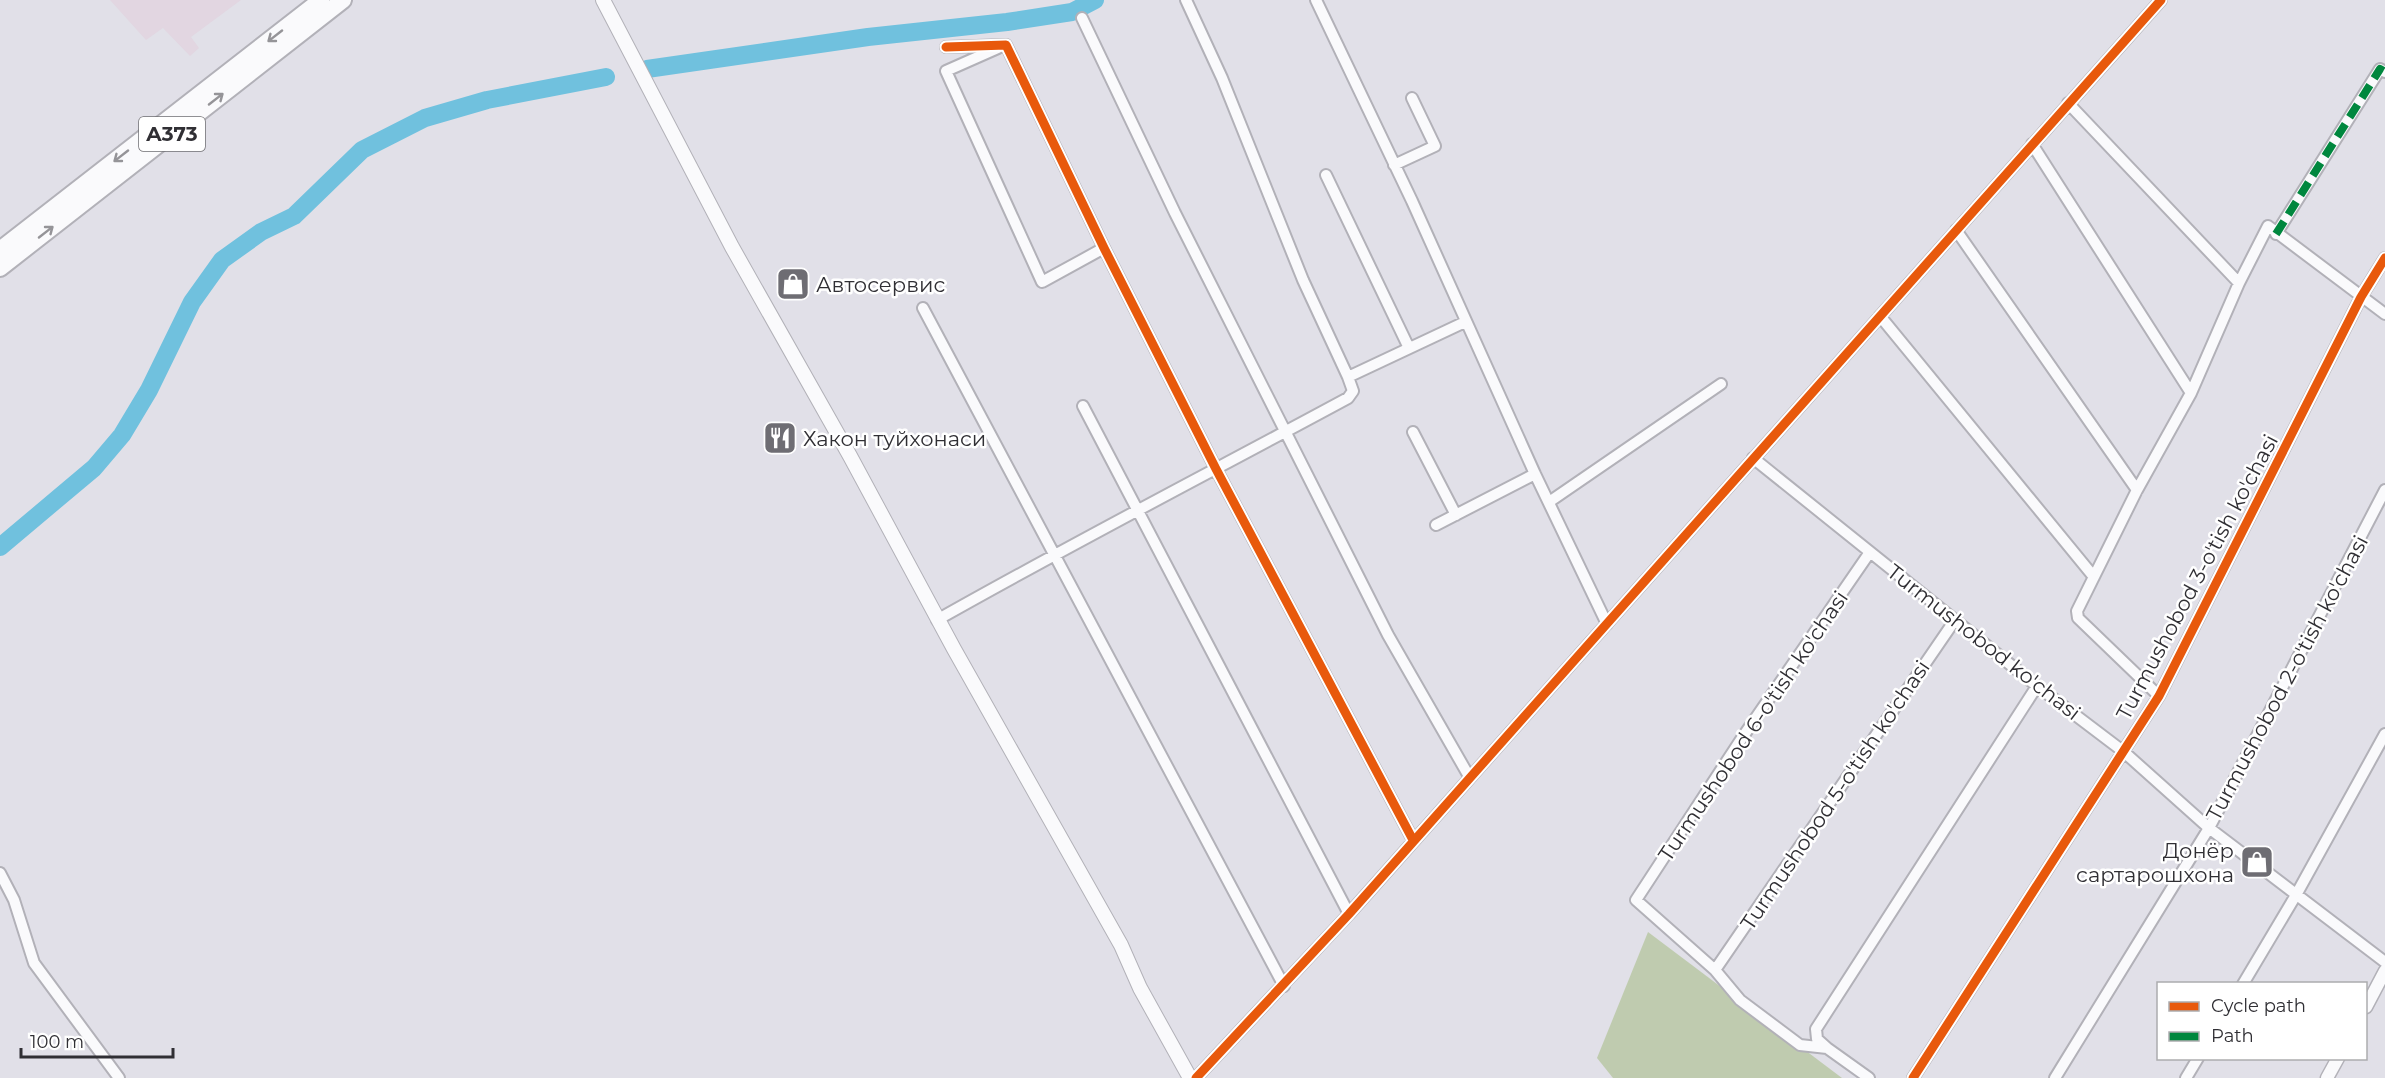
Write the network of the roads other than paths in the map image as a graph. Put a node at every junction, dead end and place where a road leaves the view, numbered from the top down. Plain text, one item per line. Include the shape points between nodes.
1 (321, 0) edge
2 (343, 0) edge
3 (603, 0) edge
4 (1186, 0) edge
5 (1316, 0) edge
6 (2161, 0) edge
7 (1082, 18) dead end
8 (1004, 45) junction
9 (946, 46) dead end
10 (2385, 72) edge
11 (1412, 98) dead end
12 (2068, 103) junction
13 (2031, 144) junction
14 (1394, 165) junction
15 (1326, 175) dead end
16 (1956, 230) junction
17 (2276, 234) junction
18 (1104, 248) junction
19 (0, 250) edge
20 (2385, 258) edge
21 (0, 268) edge
22 (2239, 283) junction
23 (2361, 297) junction
24 (923, 308) dead end
25 (2385, 314) edge
26 (1880, 316) junction
27 (1466, 321) junction
28 (1409, 348) junction
29 (1348, 377) junction
30 (1721, 384) dead end
31 (2191, 393) junction
32 (1083, 406) dead end
33 (1286, 431) junction
34 (1413, 432) dead end
35 (1753, 458) junction
36 (1216, 469) junction
37 (1534, 474) junction
38 (2138, 490) junction
39 (2385, 490) edge
40 (1549, 502) junction
41 (1138, 512) junction
42 (1456, 515) junction
43 (1436, 525) dead end
44 (1870, 552) junction
45 (1054, 554) junction
46 (2094, 577) junction
47 (937, 620) junction
48 (1955, 620) junction
49 (1607, 624) junction
50 (2037, 686) junction
51 (2159, 696) junction
52 (2385, 734) edge
53 (2124, 752) junction
54 (1470, 778) junction
55 (2209, 828) junction
56 (1413, 840) junction
57 (0, 873) edge
58 (2296, 896) junction
59 (1349, 914) junction
60 (2385, 962) edge
61 (1714, 970) junction
62 (2385, 971) edge
63 (2244, 982) edge
64 (1284, 986) junction
65 (2367, 1005) edge
66 (1827, 1048) junction
67 (2197, 1060) edge
68 (2337, 1060) edge
69 (119, 1078) edge
70 (1190, 1078) edge
71 (1196, 1078) edge
72 (1869, 1078) edge
73 (1913, 1078) edge
74 (2055, 1078) edge
75 (2186, 1078) edge
76 (2327, 1078) edge

1 -> 19 highway, A373
21 -> 2 highway, A373
3 - 47 main road via 732,247
4 - 29 street via 1222,78 1303,280
5 - 14 street
6 - 12 street
7 - 33 street
8 - 9 street
8 - 18 street
8 - 18 street via 946,71 1042,282
10 - 17 street via 2380,69
11 - 14 street via 1435,147
12 - 13 street
12 - 22 street
13 - 16 street
13 - 31 street
14 - 27 street
15 - 28 street
16 - 26 street
16 - 38 street
17 - 22 street via 2268,226
17 - 23 street
18 - 36 street
20 - 23 street, Turmushobod 3-o'tish ko'chasi
22 - 31 street
23 - 25 street
23 - 51 street, Turmushobod 3-o'tish ko'chasi
24 - 45 street
26 - 35 street
26 - 46 street
27 - 28 street
27 - 37 street
28 - 29 street
29 - 33 street via 1353,391 1348,398
30 - 40 street
31 - 38 street
32 - 41 street
33 - 36 street
33 - 54 street via 1388,635
34 - 42 street
35 - 44 street, Turmushobod ko'chasi
35 - 49 street
36 - 41 street
36 - 56 street
37 - 40 street
37 - 42 street
38 - 46 street
39 - 55 street, Turmushobod 2-o'tish ko'chasi
40 - 49 street
41 - 45 street
41 - 59 street
42 - 43 street
44 - 48 street, Turmushobod ko'chasi
44 - 61 street, Turmushobod 6-o'tish ko'chasi via 1636,900
45 - 47 street
45 - 64 street
46 - 51 street via 2077,611 2078,618
47 - 70 main road via 1120,945
48 - 50 street, Turmushobod ko'chasi
48 - 61 street, Turmushobod 5-o'tish ko'chasi
49 - 54 street
50 - 53 street, Turmushobod ko'chasi
50 - 66 street via 1816,1029 1817,1039
51 - 53 street, Turmushobod 3-o'tish ko'chasi
52 - 58 street
53 - 55 street, Turmushobod ko'chasi
53 - 73 street, Turmushobod 3-o'tish ko'chasi
54 - 56 street
55 - 58 street, Turmushobod ko'chasi
55 - 74 street, Turmushobod 2-o'tish ko'chasi
56 - 59 street
57 - 69 street via 14,900 34,963
58 - 60 street, Turmushobod ko'chasi
58 - 63 street
59 - 64 street
61 - 66 street via 1740,1000 1800,1045
62 - 65 street
64 - 71 street
66 - 72 street
67 - 75 street
68 - 76 street

